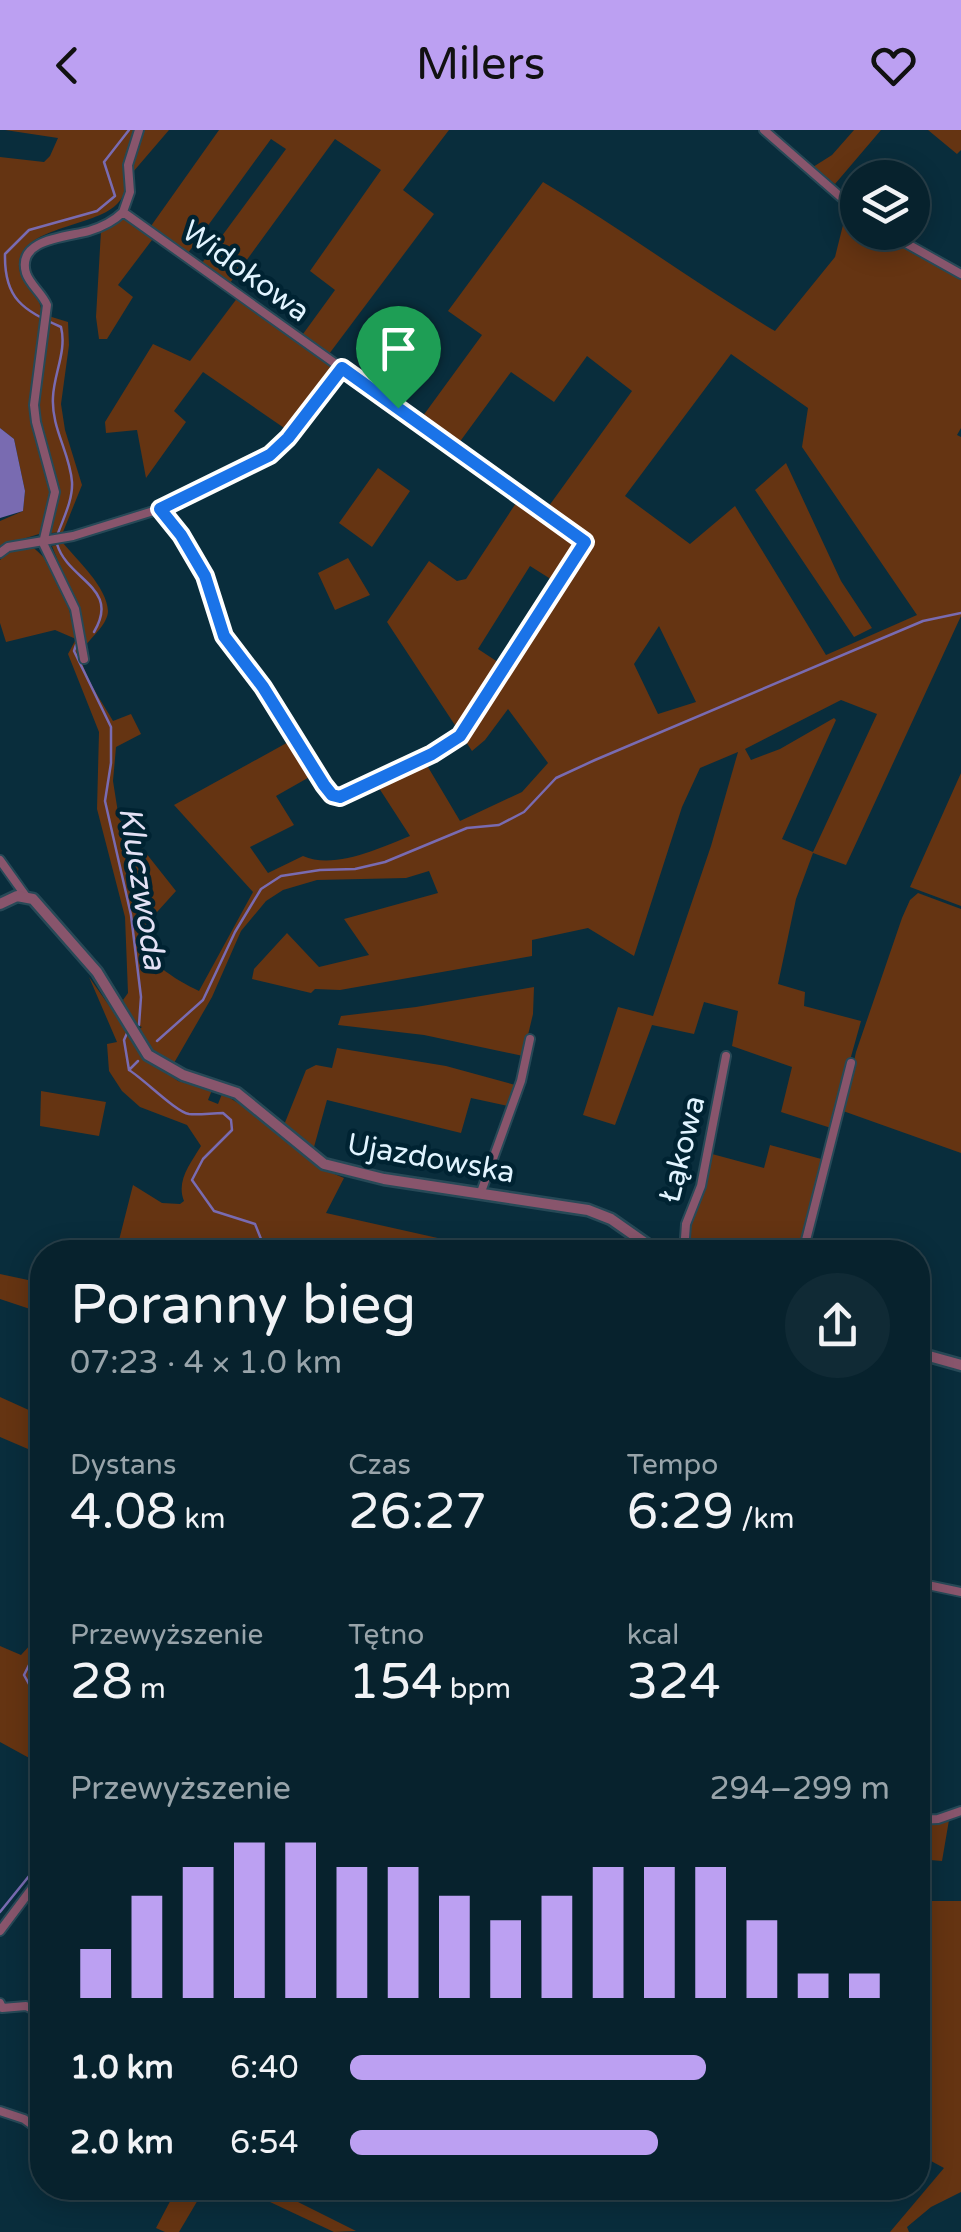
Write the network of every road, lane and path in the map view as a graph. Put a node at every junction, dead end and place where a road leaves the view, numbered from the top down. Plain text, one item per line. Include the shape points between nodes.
1 (139, 130) edge
2 (764, 130) edge
3 (840, 196) edge
4 (124, 212) junction
5 (918, 250) edge
6 (961, 274) edge
7 (342, 368) junction
8 (160, 509) junction
9 (44, 543) junction
10 (0, 553) edge
11 (84, 659) dead end
12 (0, 860) edge
13 (24, 895) junction
14 (0, 904) edge
15 (530, 1039) dead end
16 (726, 1056) dead end
17 (851, 1063) dead end
18 (482, 1192) junction
19 (641, 1240) edge
20 (685, 1240) edge
21 (806, 1240) edge
22 (930, 1356) edge
23 (961, 1365) edge
24 (930, 1586) edge
25 (961, 1592) edge
26 (961, 1811) edge
27 (930, 1819) edge
28 (30, 1891) edge
29 (0, 1931) edge
30 (0, 2003) edge
31 (30, 2008) edge
32 (0, 2112) edge
33 (30, 2123) edge

1 - 4 street
2 - 3 street
4 - 7 street, Widokowa
4 - 9 street via 99,228 39,244 24,267 48,305 34,413 55,492
5 - 6 street
7 - 8 street via 270,455
7 - 8 street, Widokowa via 585,542 460,736 340,797 332,795 224,636 205,576
8 - 9 street
9 - 10 street via 8,546
9 - 11 street via 75,610
12 - 13 street
13 - 14 street
13 - 18 street, Ujazdowska via 98,972 144,1050 160,1064 238,1093 324,1164
15 - 18 street
16 - 20 street, Łąkowa
17 - 21 street
18 - 19 street, Ujazdowska via 588,1210
22 - 23 street
24 - 25 street
26 - 27 street
28 - 29 street
30 - 31 street
32 - 33 street

